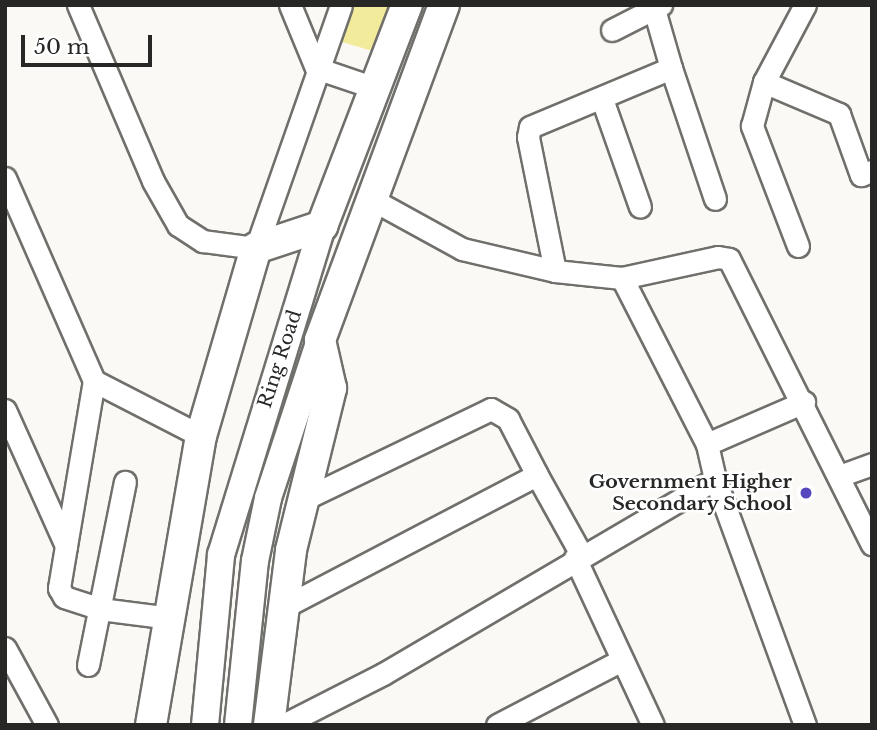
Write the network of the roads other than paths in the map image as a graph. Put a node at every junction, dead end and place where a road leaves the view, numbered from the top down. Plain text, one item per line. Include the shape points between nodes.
1 (78, 5) edge
2 (290, 5) edge
3 (341, 5) edge
4 (407, 5) edge
5 (444, 5) edge
6 (805, 5) edge
7 (658, 7) edge
8 (612, 30) dead end
9 (316, 68) junction
10 (671, 68) junction
11 (764, 82) junction
12 (375, 88) junction
13 (602, 99) junction
14 (872, 171) edge
15 (5, 178) edge
16 (715, 198) dead end
17 (373, 200) junction
18 (640, 207) dead end
19 (322, 226) junction
20 (798, 246) dead end
21 (256, 248) junction
22 (555, 271) junction
23 (622, 278) junction
24 (320, 340) junction
25 (94, 382) junction
26 (804, 402) junction
27 (5, 410) edge
28 (201, 436) junction
29 (707, 444) junction
30 (872, 464) edge
31 (537, 475) junction
32 (839, 476) junction
33 (715, 479) junction
34 (125, 482) dead end
35 (300, 501) junction
36 (872, 544) edge
37 (66, 546) junction
38 (578, 556) junction
39 (284, 607) junction
40 (100, 609) junction
41 (170, 618) junction
42 (5, 648) edge
43 (622, 660) junction
44 (88, 664) dead end
45 (47, 725) edge
46 (151, 725) edge
47 (205, 725) edge
48 (238, 725) edge
49 (269, 725) edge
50 (283, 725) edge
51 (497, 725) edge
52 (653, 725) edge
53 (805, 725) edge

1 - 21 street via 153,181 178,225 203,241
2 - 9 street
3 - 9 street
4 - 12 highway, Ring Road
5 - 17 highway, Ring Road
6 - 11 street
7 - 8 street
7 - 10 street
9 - 12 street
9 - 21 street
10 - 13 street
10 - 16 street
11 - 14 street via 839,114 861,175
11 - 20 street via 752,126
12 - 19 highway, Ring Road
13 - 18 street
13 - 22 street via 530,127 528,137
15 - 25 street
17 - 22 street via 462,249
17 - 24 highway, Ring Road
19 - 21 highway
19 - 47 main road, Ring Road via 221,555
21 - 28 highway
22 - 23 street
23 - 26 street via 718,257 729,259
23 - 29 street
24 - 35 highway via 331,388
24 - 48 main road, Ring Road via 268,498 255,561
25 - 28 street
25 - 37 street
26 - 29 street
26 - 32 street
27 - 37 street
28 - 41 highway
29 - 33 street
30 - 32 street
31 - 35 street via 508,419 491,409
31 - 38 street
31 - 39 street
32 - 36 street
33 - 38 street
33 - 53 street
34 - 40 street
35 - 39 highway
37 - 40 street via 59,587 75,603
38 - 43 street
38 - 50 street via 383,674
39 - 49 highway
40 - 41 street
40 - 44 street
41 - 46 highway
42 - 45 street
43 - 51 street
43 - 52 street

